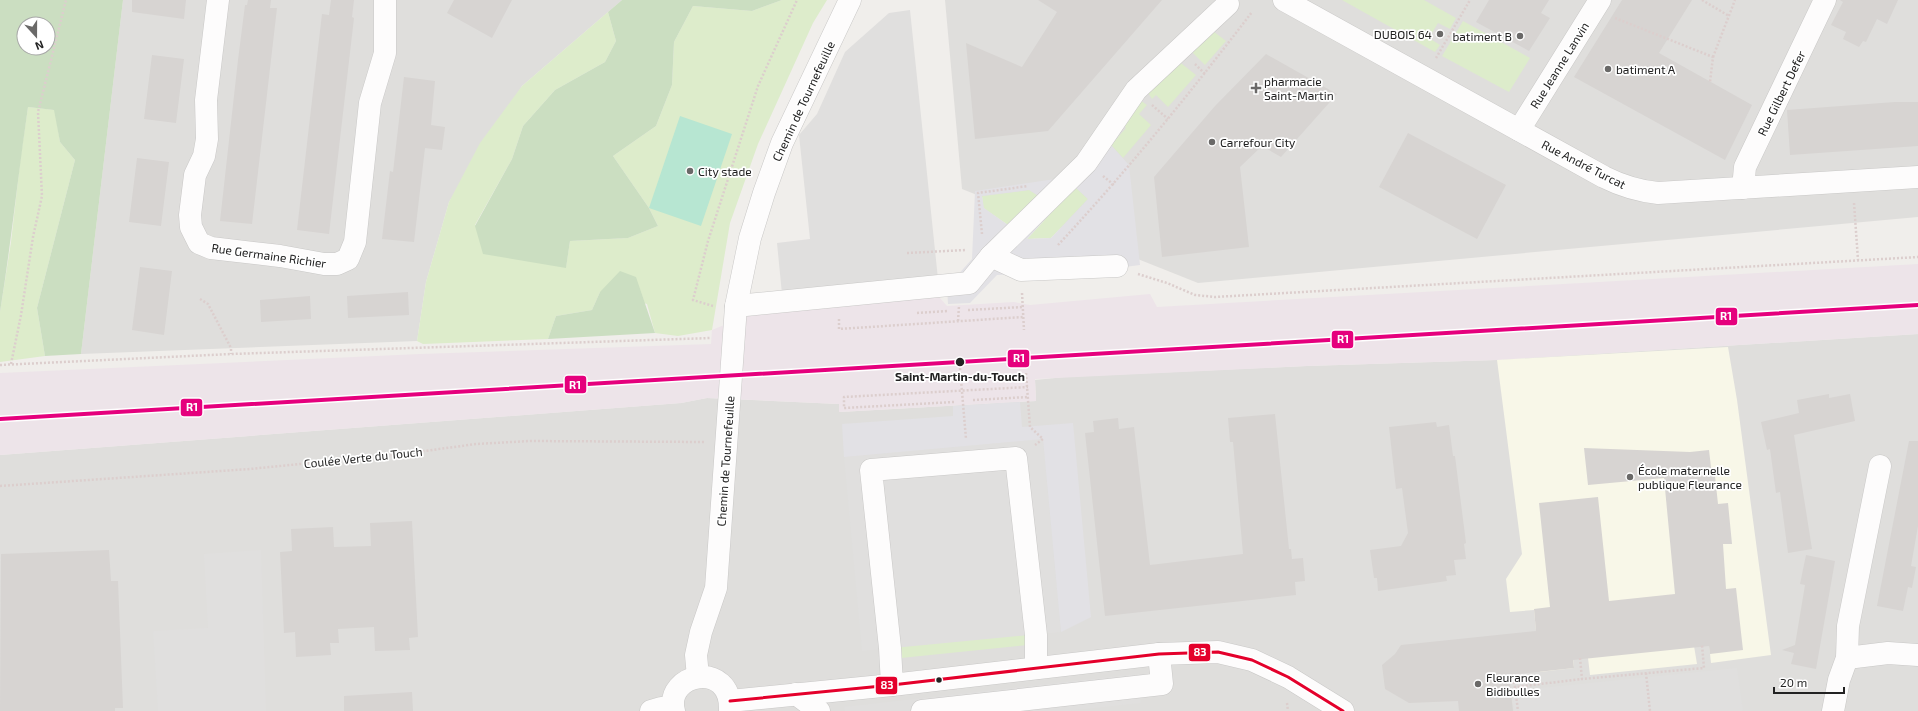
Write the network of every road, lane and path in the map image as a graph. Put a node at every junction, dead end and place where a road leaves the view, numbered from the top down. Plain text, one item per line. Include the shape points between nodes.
1 (66, 0) edge
2 (218, 0) edge
3 (385, 0) edge
4 (797, 0) edge
5 (850, 0) edge
6 (1284, 0) edge
7 (1470, 0) edge
8 (1600, 0) edge
9 (1702, 0) edge
10 (1735, 0) edge
11 (1825, 0) edge
12 (1228, 4) dead end
13 (1729, 16) junction
14 (1614, 18) dead end
15 (1714, 57) junction
16 (1436, 58) dead end
17 (1710, 82) dead end
18 (1519, 130) junction
19 (1918, 177) edge
20 (1743, 188) junction
21 (1057, 193) junction
22 (1854, 204) dead end
23 (991, 256) junction
24 (1918, 257) edge
25 (1858, 260) junction
26 (1117, 266) joint
27 (200, 299) dead end
28 (1022, 301) dead end
29 (728, 307) junction
30 (1023, 307) junction
31 (968, 310) dead end
32 (948, 311) dead end
33 (909, 314) dead end
34 (1024, 317) junction
35 (846, 318) dead end
36 (1024, 330) dead end
37 (734, 337) junction
38 (231, 354) junction
39 (11, 364) junction
40 (0, 365) edge
41 (960, 368) dead end
42 (1026, 373) dead end
43 (1028, 387) junction
44 (962, 391) junction
45 (1028, 397) junction
46 (973, 400) dead end
47 (954, 402) dead end
48 (1030, 427) dead end
49 (727, 444) junction
50 (966, 446) dead end
51 (1880, 466) dead end
52 (0, 486) edge
53 (1702, 645) dead end
54 (1159, 654) junction
55 (1918, 655) edge
56 (1580, 658) dead end
57 (1847, 658) junction
58 (1036, 668) junction
59 (1646, 673) junction
60 (698, 677) junction
61 (1509, 678) dead end
62 (1582, 679) junction
63 (892, 685) junction
64 (1515, 687) junction
65 (796, 694) junction
66 (730, 706) edge
67 (674, 710) edge
68 (651, 711) edge
69 (819, 711) edge
70 (922, 711) edge
71 (1343, 711) edge
72 (1518, 711) edge
73 (1650, 711) edge
74 (1833, 711) edge

1 - 39 path via 38,112 42,196 32,237 21,316
2 - 3 street, Rue Germaine Richier via 206,100 207,139 204,156 195,175 191,227 199,243 211,248 337,264 348,259 355,242 370,103 385,53
4 - 29 path via 758,86 708,241 693,300
5 - 29 street, Chemin de Tournefeuille via 782,143
6 - 18 street, Rue André Turcat
7 - 16 path
8 - 18 street, Rue Jeanne Lanvin
9 - 13 path
10 - 13 path
11 - 20 street, Rue Gilbert Defer via 1745,167
12 - 21 street via 1136,90 1086,163
13 - 15 path
14 - 15 path
15 - 17 path
18 - 20 street, Rue André Turcat via 1604,177 1641,191 1658,193
19 - 20 street, Rue André Turcat
21 - 23 street
21 - 23 path via 1031,186 978,193 980,231
22 - 25 path
23 - 26 street via 1020,270
23 - 29 street via 969,283
24 - 25 path
25 - 26 path via 1204,297
27 - 38 path via 208,304 231,348
28 - 30 path
29 - 37 street, Chemin de Tournefeuille
30 - 31 path
30 - 34 path
32 - 33 path
34 - 35 path via 839,329 838,318
34 - 36 path
37 - 38 path
37 - 49 street, Chemin de Tournefeuille
38 - 39 path
39 - 40 path
41 - 44 path
42 - 43 path
43 - 44 path
43 - 45 path
44 - 47 path via 844,398 844,408
44 - 50 path
45 - 46 path
45 - 48 path
49 - 52 path, Coulée Verte du Touch via 530,440 250,469
49 - 60 street, Chemin de Tournefeuille via 716,588 696,655
51 - 57 street via 1848,626
53 - 59 path via 1704,668
54 - 58 street
54 - 70 street via 1162,684
54 - 71 street via 1218,652 1252,660 1288,677
55 - 57 street via 1888,653
56 - 62 path
57 - 74 street via 1839,680
58 - 63 street
58 - 63 street via 1036,635 1016,458 871,470
59 - 62 path
59 - 73 path
60 - 66 street via 709,677 719,682 727,690
60 - 67 street via 687,680 679,688 674,697
61 - 64 path via 1513,678
62 - 64 path
63 - 65 street
64 - 72 path
65 - 66 street
65 - 69 street
67 - 68 street via 661,708

